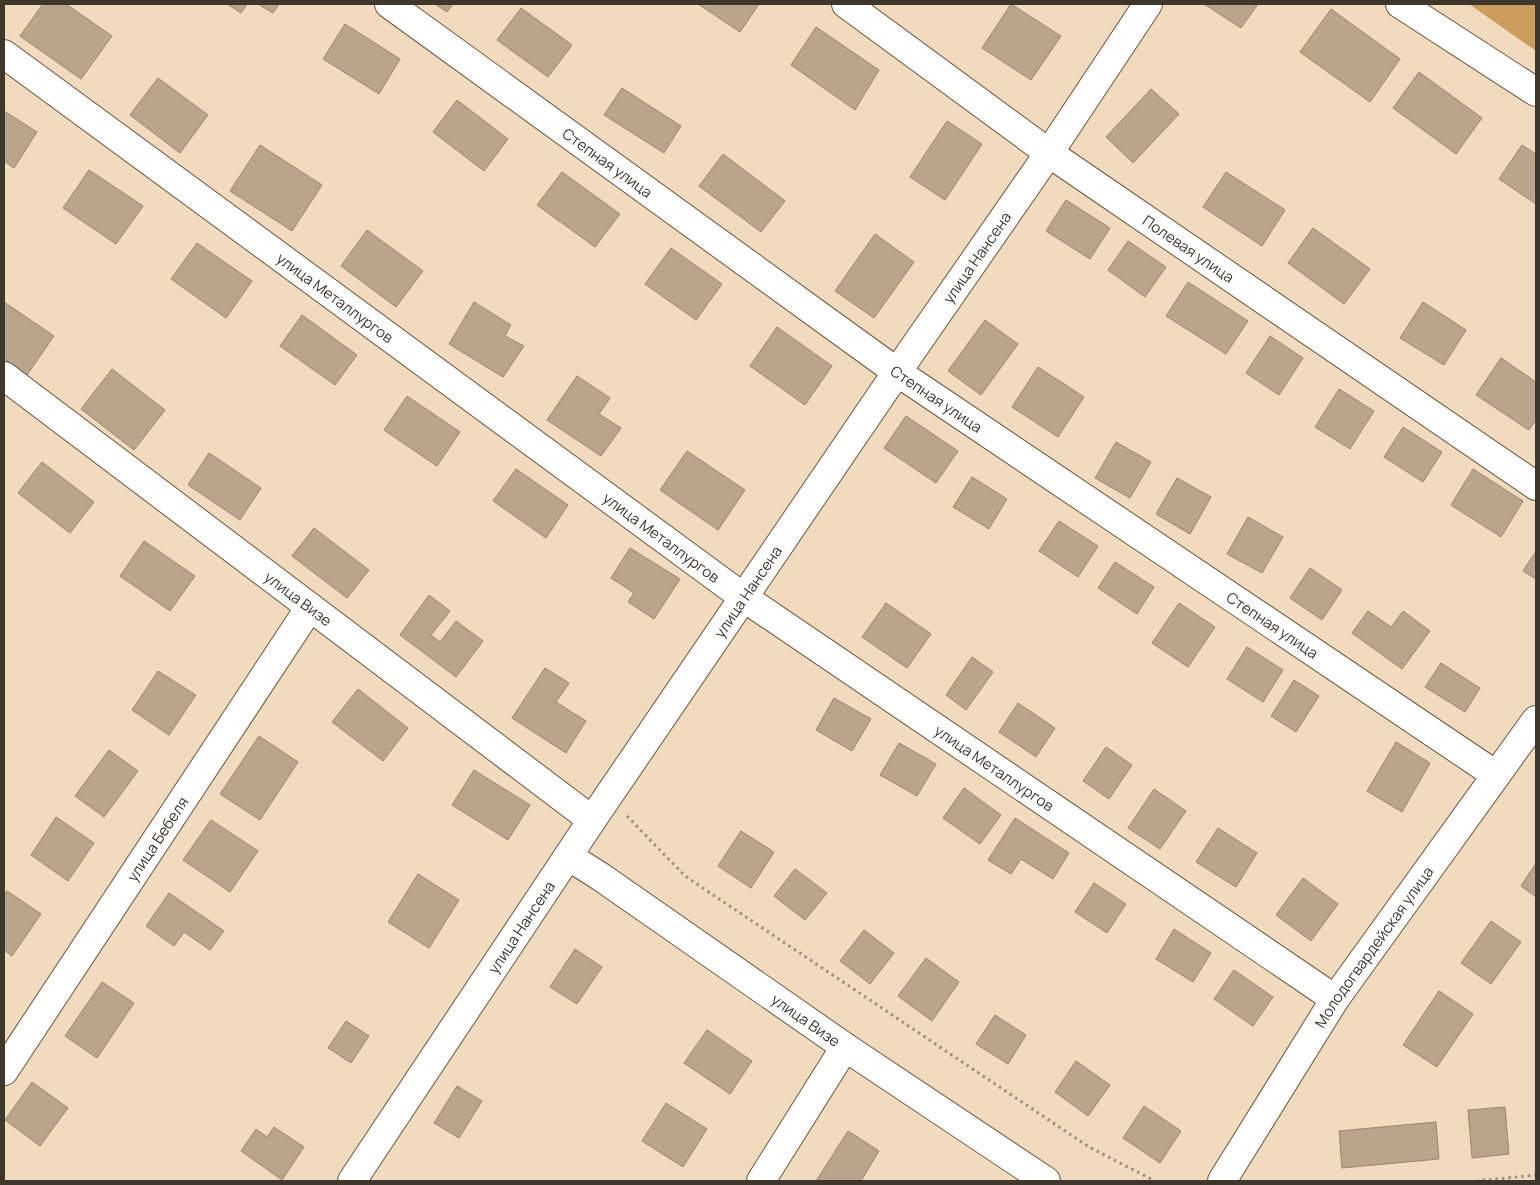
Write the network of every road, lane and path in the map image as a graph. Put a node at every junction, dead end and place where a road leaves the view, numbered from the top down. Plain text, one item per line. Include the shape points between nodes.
1 (388, 4) edge
2 (846, 4) edge
3 (1148, 4) edge
4 (1400, 4) edge
5 (4, 54) edge
6 (1536, 92) edge
7 (1049, 153) junction
8 (897, 372) junction
9 (5, 379) edge
10 (1536, 486) edge
11 (743, 597) junction
12 (310, 607) junction
13 (1536, 720) edge
14 (1496, 775) junction
15 (624, 814) dead end
16 (592, 820) junction
17 (568, 856) junction
18 (1335, 999) junction
19 (845, 1047) junction
20 (4, 1071) edge
21 (1536, 1176) edge
22 (352, 1181) edge
23 (760, 1181) edge
24 (1046, 1181) edge
25 (1155, 1181) edge
26 (1222, 1181) edge
27 (1476, 1181) edge

1 - 8 street, Степная улица
2 - 7 street, Полевая улица
3 - 7 street, улица Нансена
4 - 6 street
5 - 11 street, улица Металлургов
7 - 8 street, улица Нансена
7 - 10 street, Полевая улица
8 - 11 street, улица Нансена
8 - 14 street, Степная улица
9 - 12 street, улица Визе
11 - 16 street, улица Нансена
11 - 18 street, улица Металлургов
12 - 16 street, улица Визе
12 - 20 street, улица Бебеля
13 - 14 street, Молодогвардейская улица
14 - 18 street, Молодогвардейская улица
15 - 25 path via 685,876 1089,1147
16 - 17 street, улица Нансена
17 - 19 street, улица Визе
17 - 22 street, улица Нансена
18 - 26 street, Молодогвардейская улица
19 - 23 street
19 - 24 street, улица Визе
21 - 27 path

